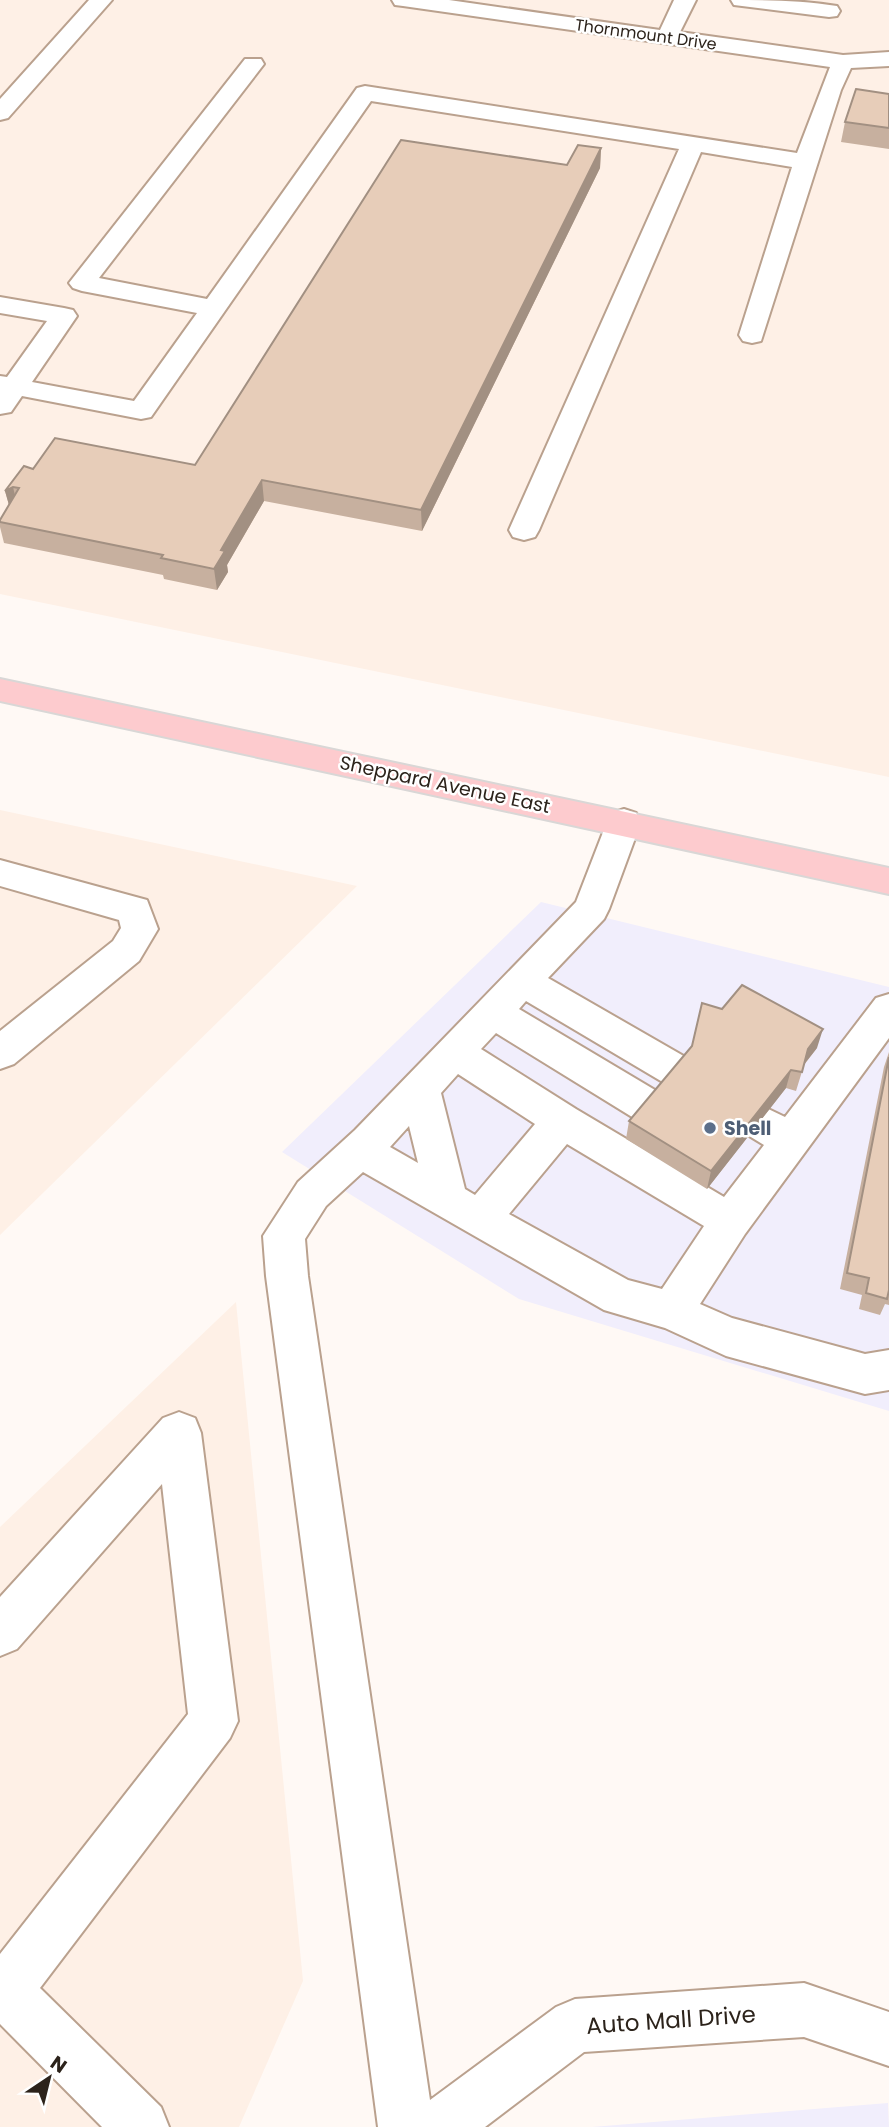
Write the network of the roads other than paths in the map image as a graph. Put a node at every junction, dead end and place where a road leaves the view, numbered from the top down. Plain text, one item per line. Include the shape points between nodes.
1 (101, 0) edge
2 (403, 0) edge
3 (685, 0) edge
4 (742, 0) edge
5 (482, 5) edge
6 (829, 11) dead end
7 (667, 37) junction
8 (889, 59) edge
9 (843, 62) junction
10 (253, 64) dead end
11 (0, 113) edge
12 (693, 144) junction
13 (806, 162) junction
14 (0, 305) edge
15 (213, 308) junction
16 (752, 335) dead end
17 (5, 393) edge
18 (524, 530) dead end
19 (0, 690) edge
20 (624, 822) junction
21 (0, 873) edge
22 (889, 881) edge
23 (523, 981) junction
24 (889, 1009) edge
25 (493, 1012) junction
26 (454, 1052) junction
27 (0, 1054) edge
28 (680, 1073) edge
29 (420, 1088) junction
30 (651, 1108) edge
31 (562, 1121) junction
32 (360, 1150) junction
33 (463, 1209) junction
34 (730, 1220) junction
35 (672, 1311) junction
36 (889, 1370) edge
37 (0, 1632) edge
38 (3, 1989) edge
39 (889, 2039) edge
40 (141, 2127) edge
41 (406, 2127) edge
42 (439, 2127) edge

1 - 11 street
2 - 5 street, Thornmount Drive
3 - 7 street
4 - 6 street
5 - 7 street, Thornmount Drive
7 - 9 street, Thornmount Drive
8 - 9 street, Thornmount Drive
9 - 13 street
10 - 15 street via 82,283
12 - 13 street
12 - 15 street via 365,93
12 - 18 street
13 - 16 street
14 - 17 street via 64,316
15 - 17 street via 141,411
19 - 20 main road, Sheppard Avenue East
20 - 22 main road, Sheppard Avenue East
20 - 23 street via 591,909
21 - 27 street via 134,910 140,929 125,951
23 - 25 street
23 - 28 street
24 - 34 street via 747,1167
25 - 26 street
25 - 30 street
26 - 29 street
26 - 31 street
29 - 32 street
29 - 33 street
31 - 33 street
31 - 34 street
32 - 33 street
32 - 41 street via 312,1194 284,1236
33 - 35 street via 619,1297
34 - 35 street
35 - 36 street via 726,1336 865,1374
37 - 38 street via 179,1433 213,1721
38 - 40 street
39 - 42 street, Auto Mall Drive via 804,2010 575,2026

